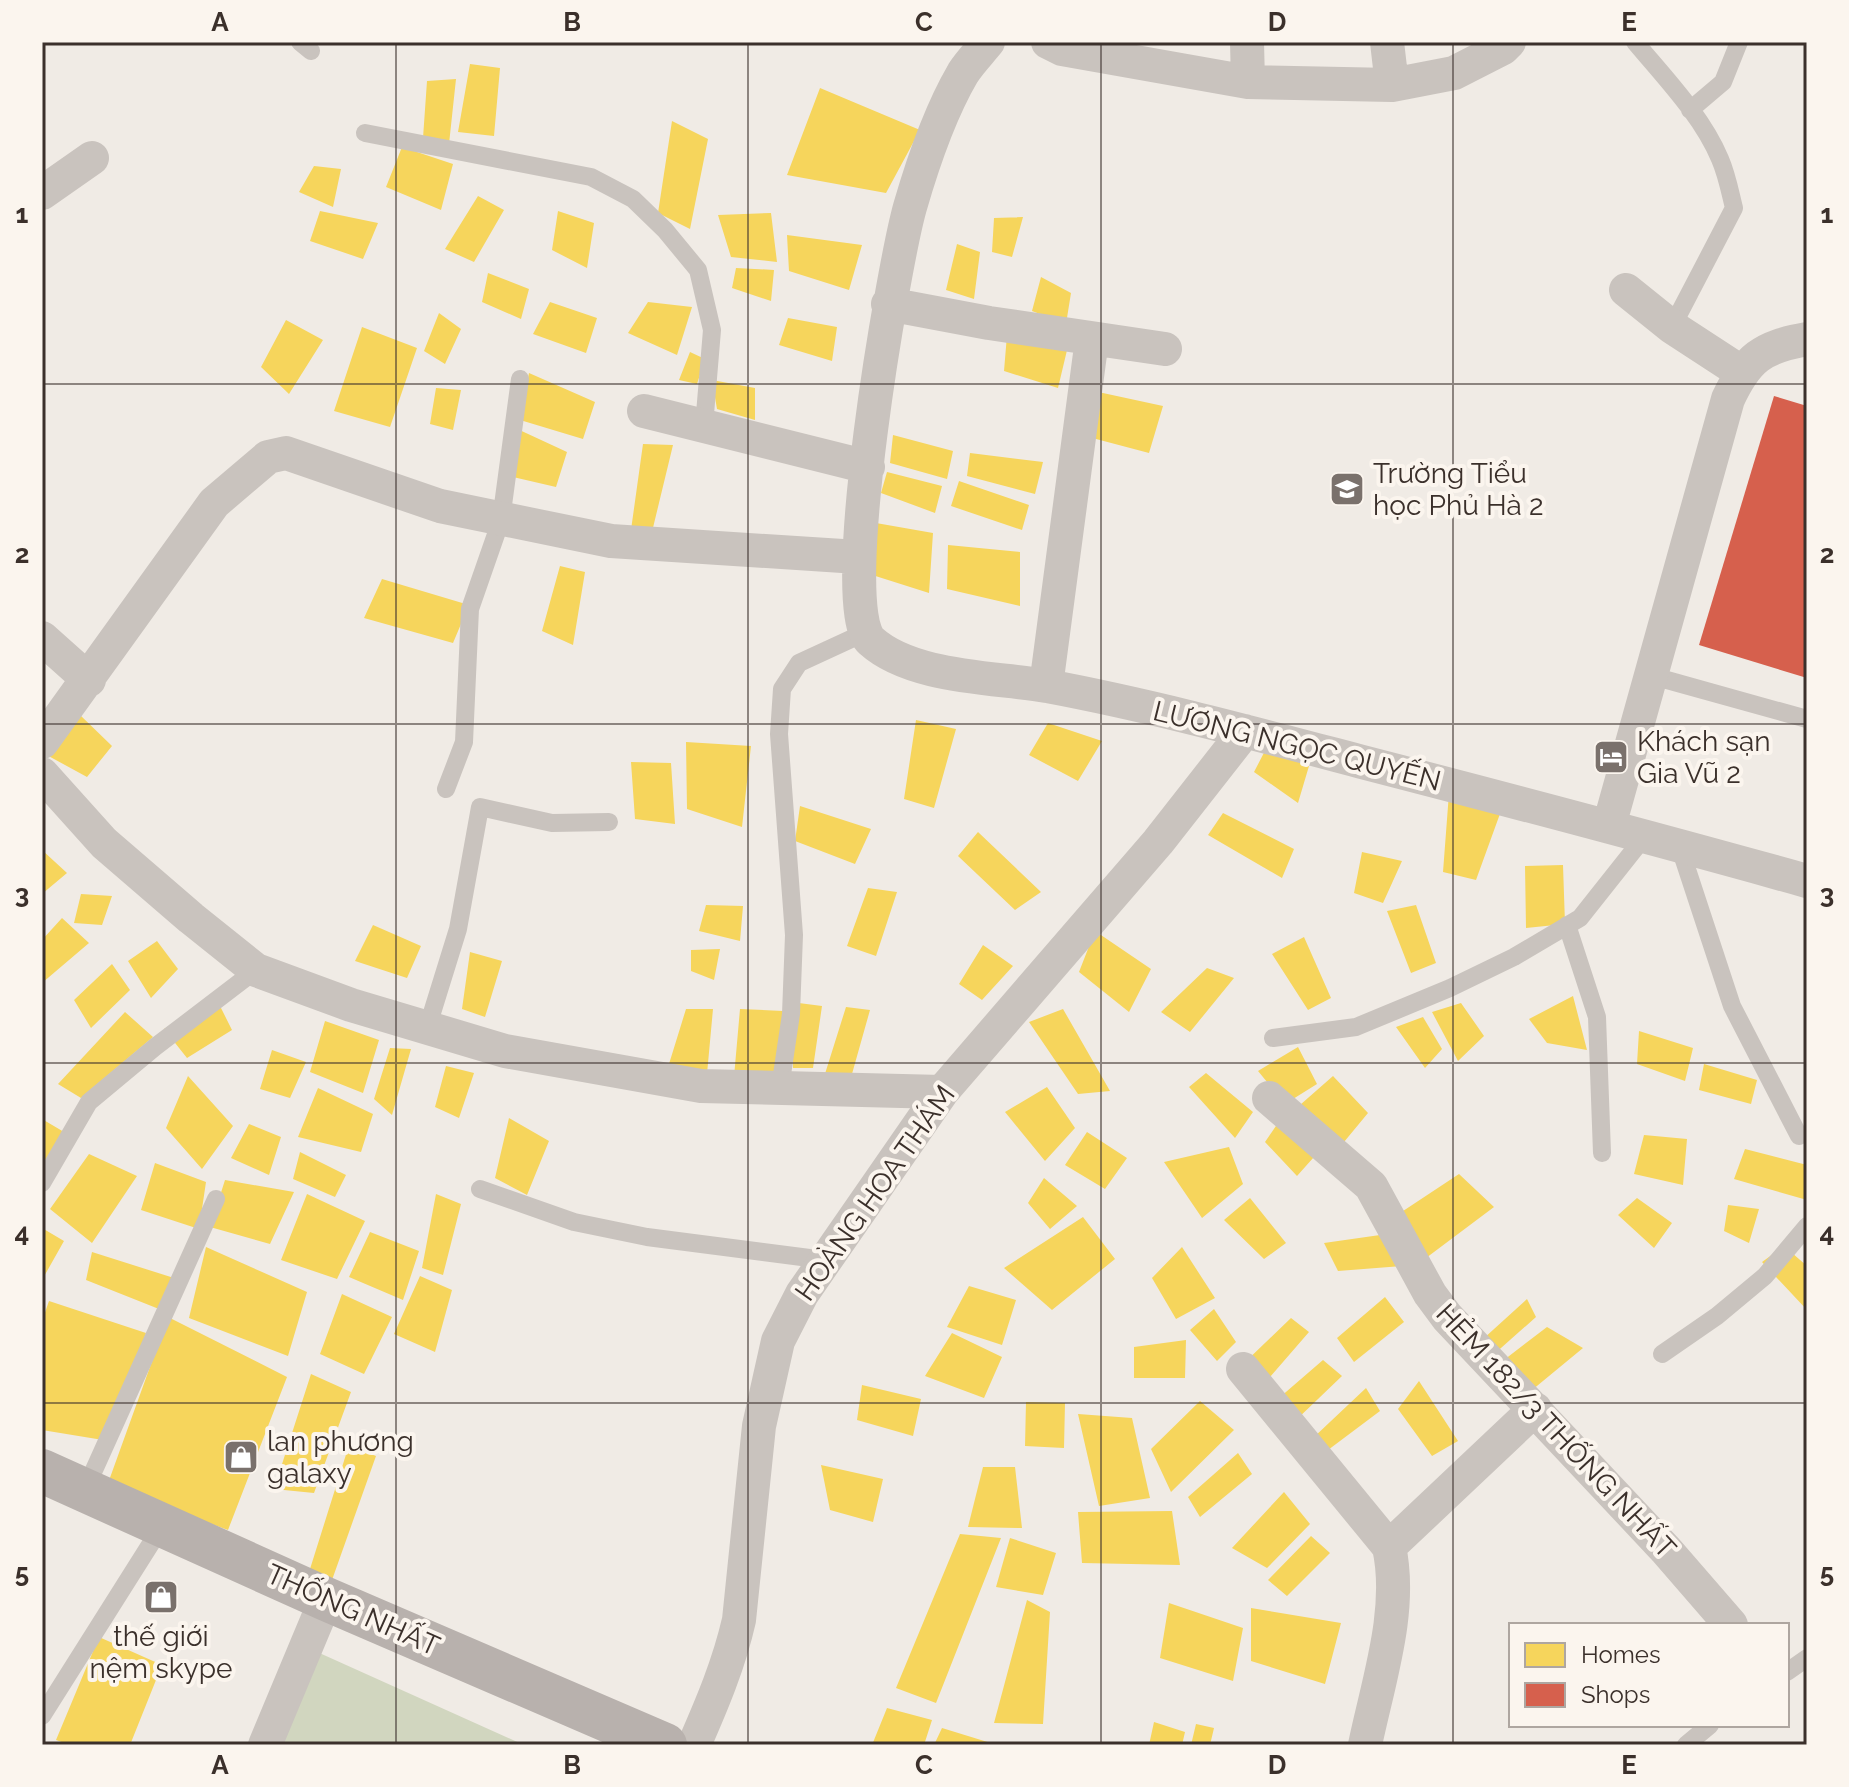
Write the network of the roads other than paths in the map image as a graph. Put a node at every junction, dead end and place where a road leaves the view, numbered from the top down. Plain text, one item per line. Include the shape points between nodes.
1 (988, 42) edge
2 (1048, 42) edge
3 (1247, 42) edge
4 (1387, 42) edge
5 (1509, 42) edge
6 (1635, 42) edge
7 (1739, 42) edge
8 (1248, 82) junction
9 (1392, 85) junction
10 (1690, 110) junction
11 (365, 133) dead end
12 (92, 158) dead end
13 (42, 193) edge
14 (1626, 290) dead end
15 (888, 304) junction
16 (1672, 327) junction
17 (1092, 339) junction
18 (1807, 339) edge
19 (1165, 349) dead end
20 (1741, 372) junction
21 (520, 379) dead end
22 (644, 411) dead end
23 (704, 426) junction
24 (868, 467) junction
25 (501, 520) junction
26 (858, 557) junction
27 (864, 633) junction
28 (42, 638) edge
29 (1649, 675) junction
30 (89, 680) junction
31 (1046, 686) junction
32 (1807, 719) edge
33 (1245, 731) junction
34 (42, 742) edge
35 (42, 774) edge
36 (446, 789) dead end
37 (609, 822) dead end
38 (1609, 826) junction
39 (1645, 836) junction
40 (1679, 845) junction
41 (1807, 881) edge
42 (1567, 925) junction
43 (256, 970) junction
44 (427, 1029) junction
45 (1273, 1038) dead end
46 (780, 1088) junction
47 (942, 1092) junction
48 (1269, 1098) dead end
49 (1799, 1136) dead end
50 (1602, 1153) dead end
51 (42, 1183) edge
52 (480, 1189) dead end
53 (216, 1199) dead end
54 (1807, 1226) edge
55 (825, 1260) junction
56 (1662, 1354) dead end
57 (1243, 1369) dead end
58 (1535, 1409) junction
59 (42, 1471) edge
60 (85, 1490) junction
61 (163, 1525) junction
62 (1389, 1547) junction
63 (326, 1599) junction
64 (1729, 1623) edge
65 (1807, 1658) edge
66 (1789, 1671) edge
67 (42, 1716) edge
68 (1708, 1727) edge
69 (265, 1745) edge
70 (665, 1745) edge
71 (694, 1745) edge
72 (1365, 1745) edge
73 (1686, 1745) edge

1 - 15 street via 964,72 931,142
2 - 8 street via 1062,49
3 - 8 street
4 - 9 street
5 - 9 street via 1454,73
6 - 10 lane
7 - 10 lane via 1723,82
8 - 9 street
10 - 16 lane via 1720,159 1734,208
11 - 23 lane via 591,177 633,199 698,270 712,330
12 - 13 street
14 - 16 street
15 - 17 street
15 - 24 street
16 - 20 street
17 - 19 street
17 - 31 street
18 - 20 street via 1761,353
20 - 29 street via 1724,413
21 - 25 lane
22 - 23 street
23 - 24 street
24 - 26 street
25 - 26 street via 611,541
25 - 30 street via 440,506 286,453 268,457 214,503
25 - 36 lane via 470,609 464,742
26 - 27 street
27 - 31 street, LƯƠNG NGỌC QUYẾN via 898,657 940,672
27 - 46 lane via 799,663 782,689 779,734 794,935 791,1014
28 - 30 street
29 - 32 lane
29 - 38 street
30 - 34 street
31 - 33 street, LƯƠNG NGỌC QUYẾN
33 - 38 street, LƯƠNG NGỌC QUYẾN
33 - 47 street, HOÀNG HOA THÁM via 1158,842
35 - 43 street via 104,843
37 - 44 lane via 552,823 480,807 458,929
38 - 39 street, LƯƠNG NGỌC QUYẾN
39 - 40 street, LƯƠNG NGỌC QUYẾN
39 - 42 lane via 1580,918
40 - 41 street, LƯƠNG NGỌC QUYẾN
40 - 49 lane via 1732,1006
42 - 45 lane via 1450,988 1356,1027
42 - 50 lane via 1597,1017
43 - 44 street
43 - 51 lane via 89,1102
44 - 46 street via 505,1051 701,1086
46 - 47 street
47 - 55 street, HOÀNG HOA THÁM
48 - 58 street, HẺM 182/3 THỐNG NHẤT via 1371,1186 1438,1306
52 - 55 lane via 574,1222
53 - 60 lane
54 - 56 lane via 1765,1276
55 - 71 street, HOÀNG HOA THÁM via 778,1341 759,1426 739,1620
57 - 62 street
58 - 62 street
58 - 64 street, HẺM 182/3 THỐNG NHẤT
59 - 60 main road, THỐNG NHẤT
60 - 61 main road, THỐNG NHẤT
61 - 63 main road, THỐNG NHẤT
61 - 67 lane
62 - 72 street via 1393,1606
63 - 69 street
63 - 70 main road, THỐNG NHẤT
65 - 66 lane
68 - 73 lane

